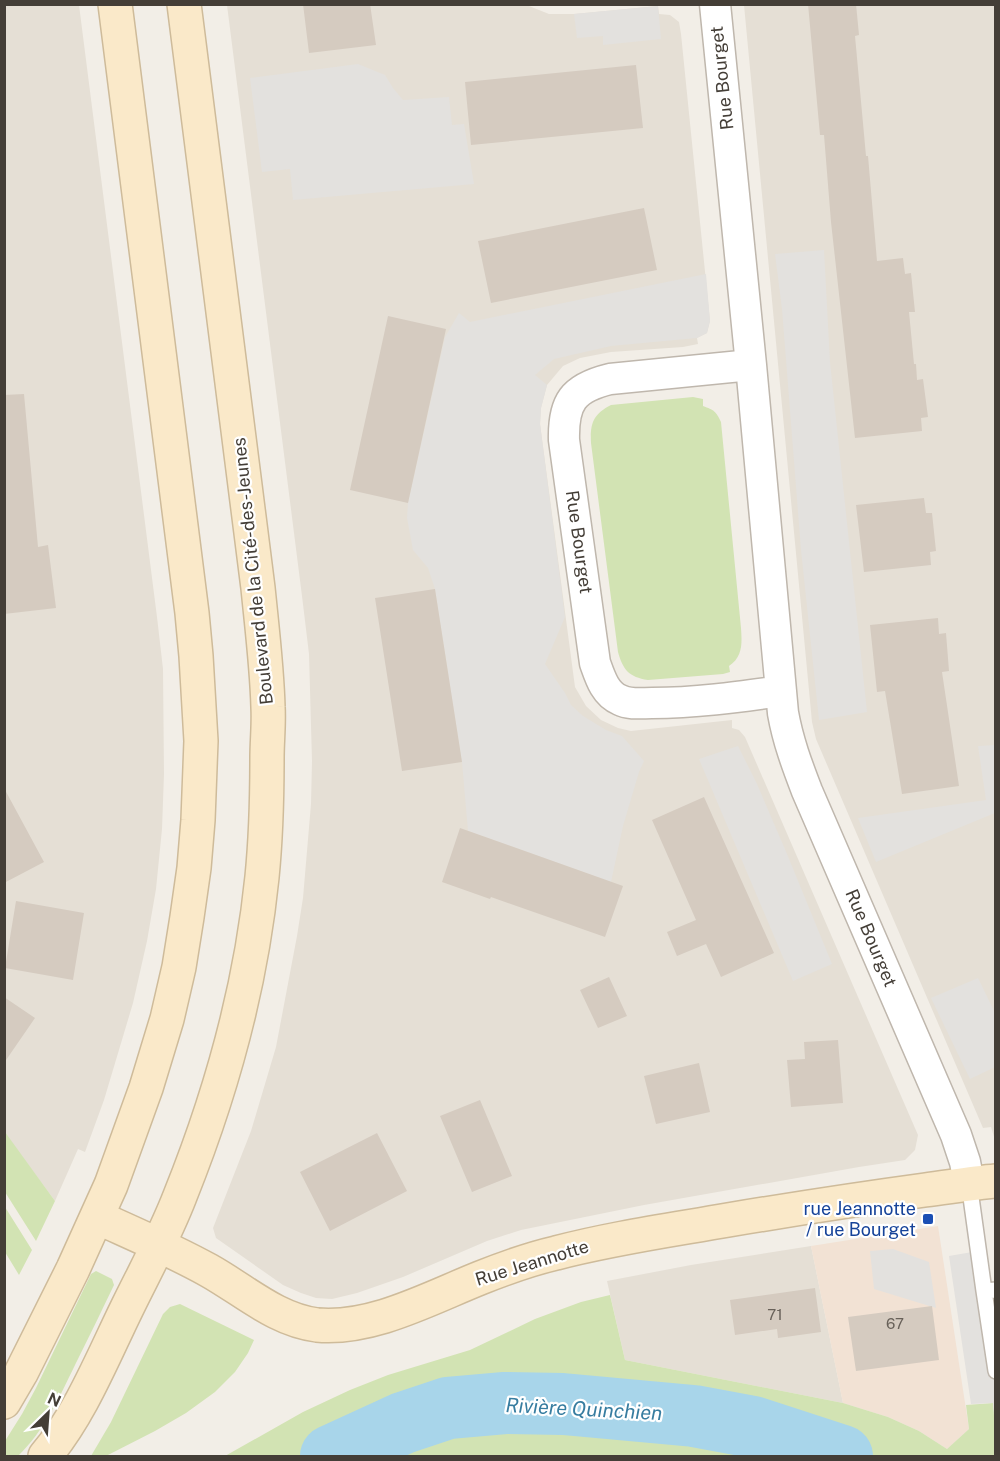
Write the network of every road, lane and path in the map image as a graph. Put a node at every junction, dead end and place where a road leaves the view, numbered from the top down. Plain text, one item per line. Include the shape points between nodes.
1 (115, 4) edge
2 (184, 4) edge
3 (715, 4) edge
4 (751, 365) junction
5 (781, 690) junction
6 (982, 1182) edge
7 (97, 1217) junction
8 (158, 1245) junction
9 (990, 1290) edge
10 (13, 1369) edge
11 (996, 1371) edge
12 (4, 1402) edge
13 (45, 1456) edge

1 - 7 main road via 188,581 201,751 194,868 172,1000 133,1128
2 - 8 main road, Boulevard de la Cité-des-Jeunes via 262,624 268,708 267,793 262,878 238,1020 195,1157
3 - 4 street, Rue Bourget
4 - 5 street, Rue Bourget
4 - 5 street, Rue Bourget via 594,383 577,393 570,403 564,440 596,663 605,687 613,696 630,703 719,699
5 - 6 street, Rue Bourget via 795,760 965,1162
6 - 8 main road, Rue Jeannotte via 811,1206 589,1245 507,1267 375,1319 336,1326 295,1320 279,1313
6 - 9 lane
7 - 8 main road, Rue Jeannotte
7 - 10 main road
8 - 13 main road, Boulevard de la Cité-des-Jeunes via 69,1423
9 - 11 lane
10 - 12 main road

